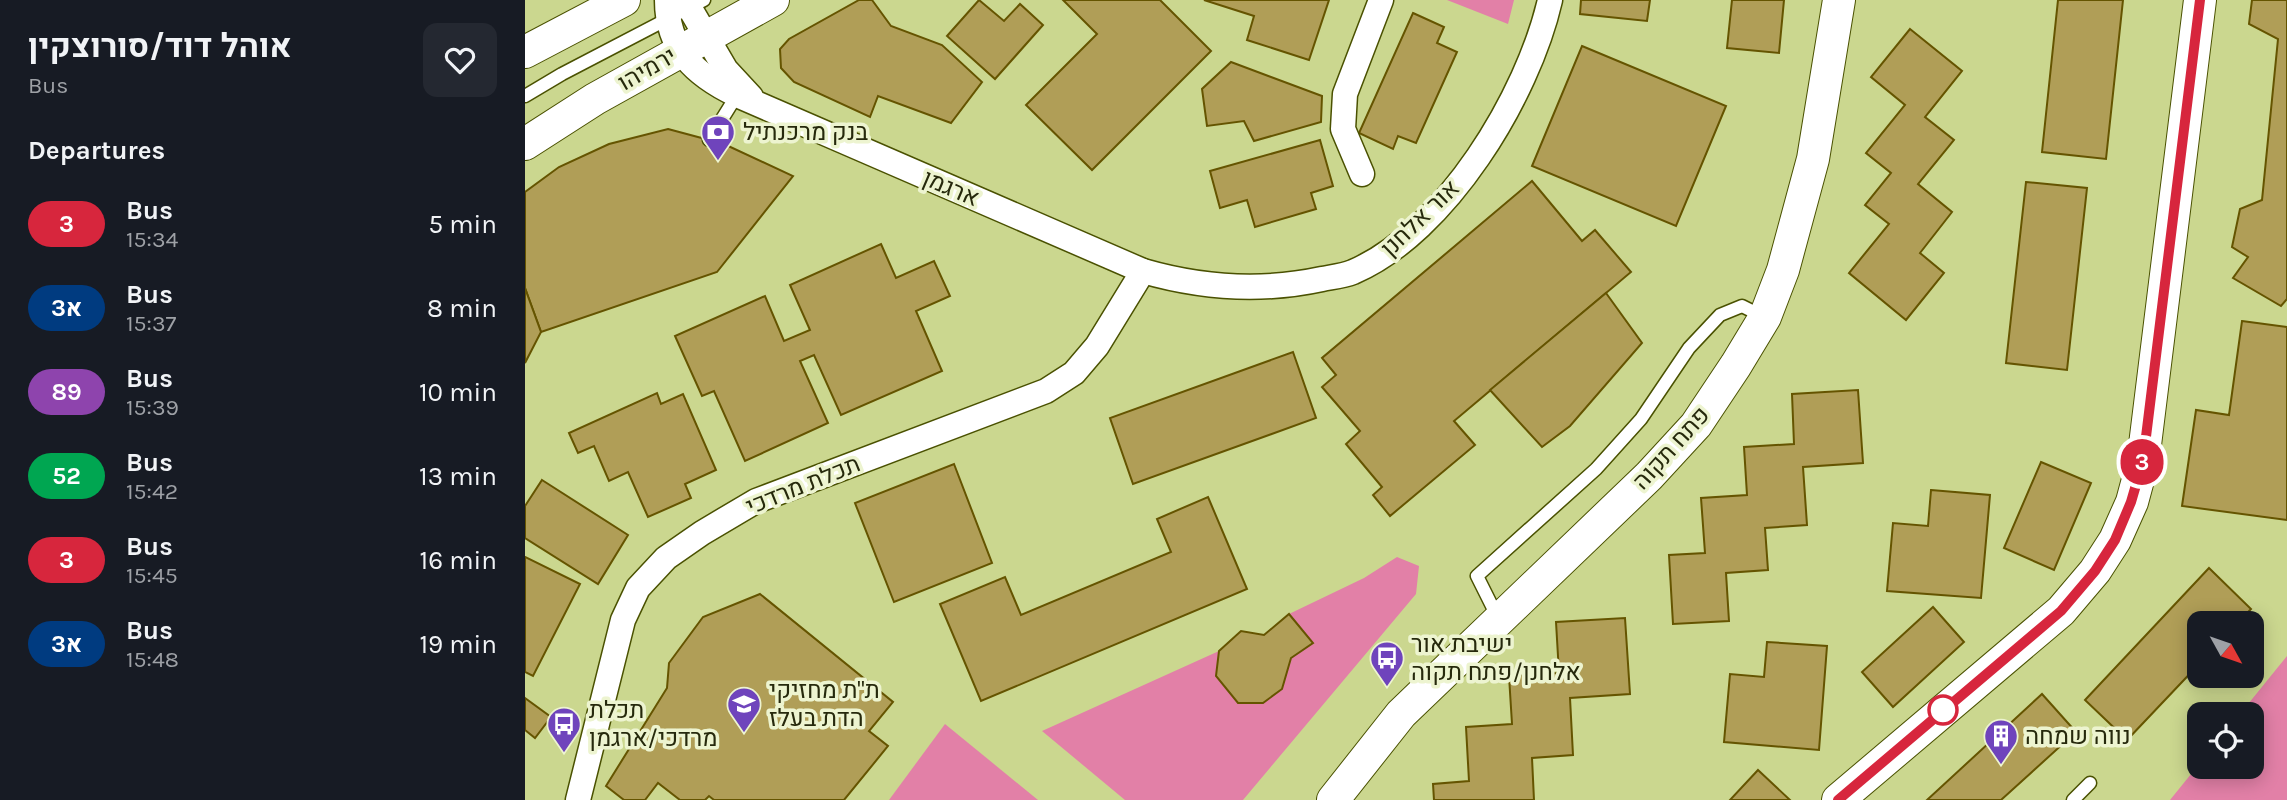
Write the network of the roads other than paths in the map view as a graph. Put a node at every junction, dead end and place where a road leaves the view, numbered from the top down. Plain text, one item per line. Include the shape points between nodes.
1 (624, 0) edge
2 (773, 0) edge
3 (1381, 0) edge
4 (1550, 0) edge
5 (1839, 0) edge
6 (2200, 0) edge
7 (683, 5) edge
8 (693, 43) junction
9 (525, 52) edge
10 (525, 96) edge
11 (737, 96) junction
12 (760, 104) junction
13 (709, 140) dead end
14 (525, 145) edge
15 (1361, 174) dead end
16 (1143, 271) junction
17 (1765, 317) junction
18 (1499, 618) junction
19 (2090, 783) dead end
20 (578, 800) edge
21 (1332, 800) edge
22 (1838, 800) edge
23 (2073, 800) edge

1 - 9 street
2 - 8 street, ירמיהו
3 - 15 street via 1345,94 1343,129
4 - 16 street, אור אלחנן via 1523,78 1492,136 1456,187 1385,255 1351,273 1266,288 1175,280
5 - 17 street, פתח תקוה via 1813,159 1783,270
6 - 22 street via 2143,461 2115,540 2061,611
7 - 8 street, ארגמן
7 - 10 lane
8 - 11 street, ארגמן via 701,75
8 - 12 street, ארגמן
8 - 14 street, ירמיהו
11 - 12 street, ארגמן
11 - 13 lane
12 - 16 street, ארגמן
16 - 20 street, תכלת מרדכי via 1097,346 1074,373 1046,391 756,501 666,558 638,588 623,620
17 - 18 street, פתח תקוה via 1696,425
17 - 18 lane via 1742,306 1720,314 1689,348 1640,419 1596,468 1477,576
18 - 21 street, פתח תקוה via 1401,715
19 - 23 lane

